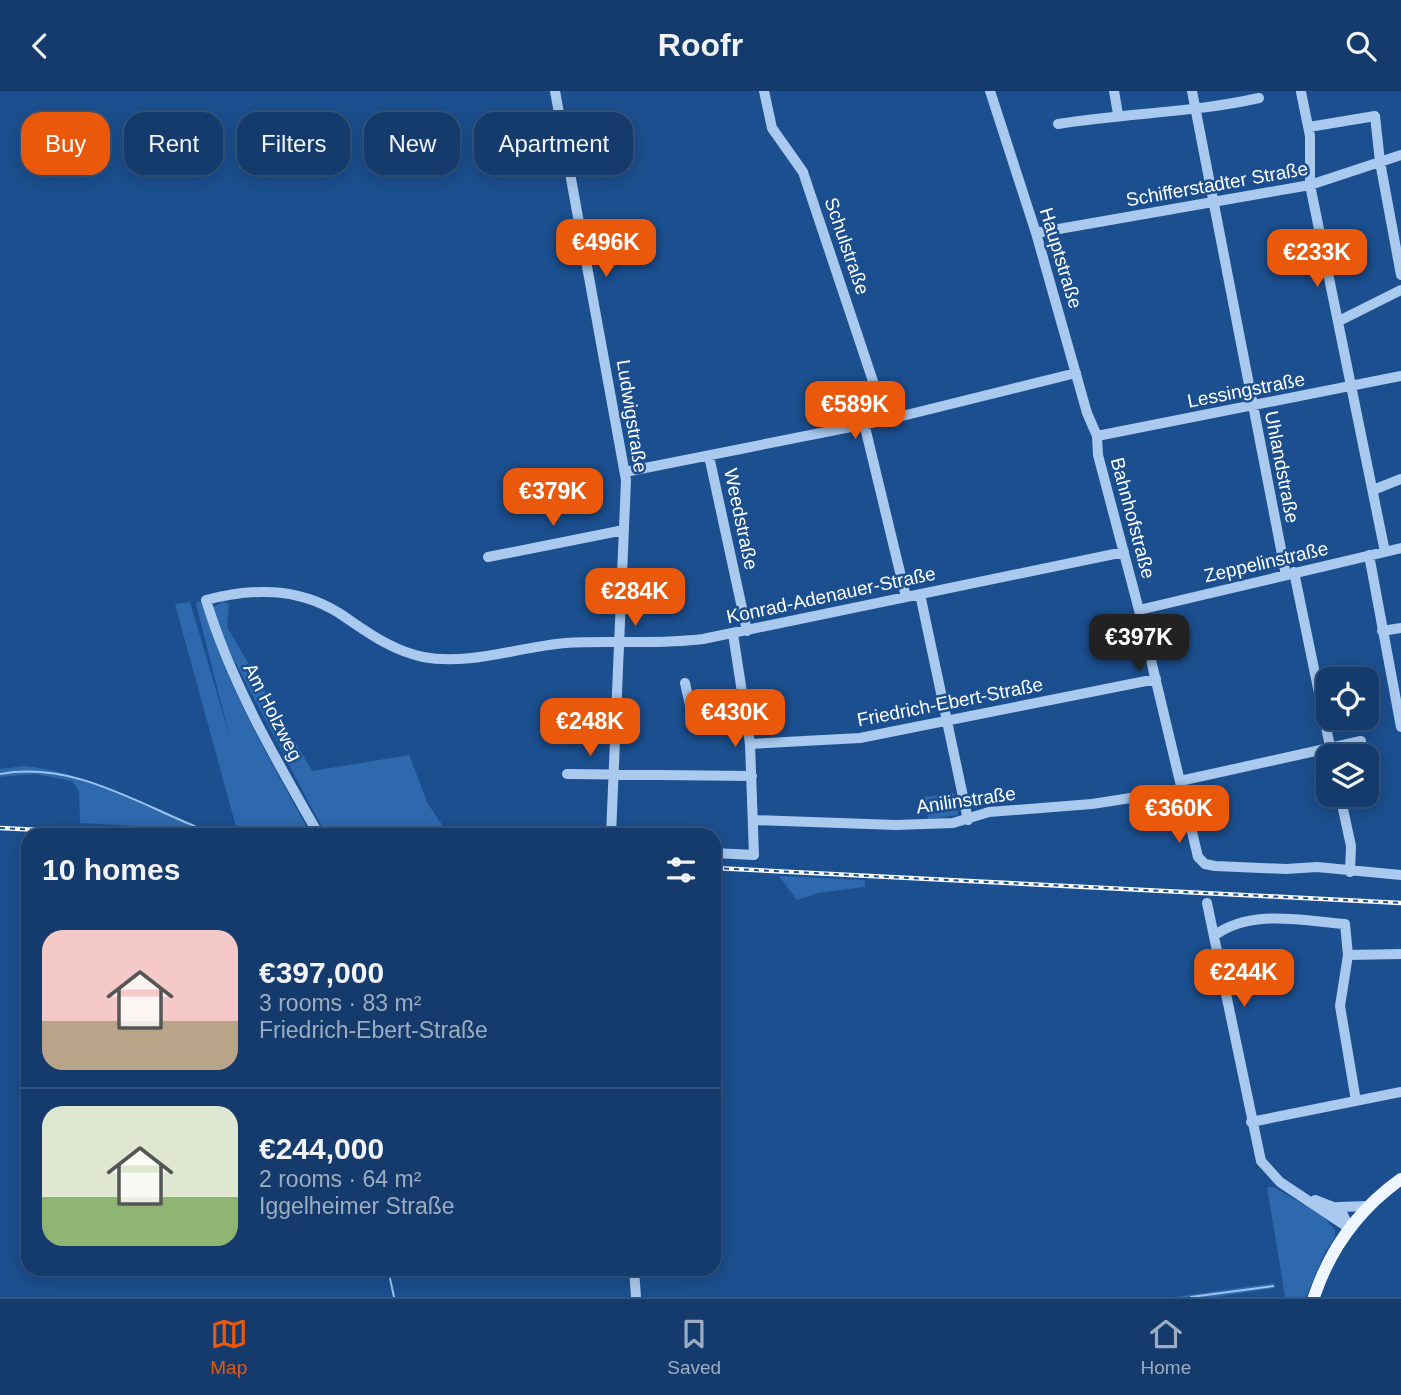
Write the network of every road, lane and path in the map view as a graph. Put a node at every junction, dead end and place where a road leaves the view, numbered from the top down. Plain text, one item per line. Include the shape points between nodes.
1 (555, 91) edge
2 (764, 91) edge
3 (990, 91) edge
4 (1114, 91) edge
5 (1192, 91) edge
6 (1301, 92) edge
7 (1259, 98) dead end
8 (1196, 111) junction
9 (1118, 114) junction
10 (1058, 124) dead end
11 (1309, 127) junction
12 (1401, 155) edge
13 (1380, 162) junction
14 (1310, 185) junction
15 (1214, 202) junction
16 (1036, 233) junction
17 (1401, 275) edge
18 (1401, 290) edge
19 (1339, 321) junction
20 (1076, 373) junction
21 (1401, 376) edge
22 (1350, 386) junction
23 (1252, 406) junction
24 (886, 420) junction
25 (863, 423) junction
26 (1097, 436) junction
27 (709, 456) junction
28 (625, 472) junction
29 (1401, 479) edge
30 (1373, 490) junction
31 (624, 530) junction
32 (1401, 548) edge
33 (1124, 552) junction
34 (1385, 552) junction
35 (1369, 555) junction
36 (488, 557) dead end
37 (1290, 573) junction
38 (920, 594) junction
39 (906, 597) junction
40 (206, 600) joint
41 (1139, 610) junction
42 (1401, 628) edge
43 (747, 631) junction
44 (1382, 631) junction
45 (733, 634) junction
46 (617, 643) junction
47 (1156, 679) junction
48 (685, 683) dead end
49 (744, 698) junction
50 (1399, 703) edge
51 (944, 721) junction
52 (1401, 727) edge
53 (1361, 741) dead end
54 (750, 744) junction
55 (1329, 744) edge
56 (1352, 744) edge
57 (1316, 754) edge
58 (567, 774) dead end
59 (614, 774) junction
60 (752, 776) junction
61 (1181, 786) junction
62 (1343, 807) edge
63 (753, 820) junction
64 (968, 820) junction
65 (315, 828) edge
66 (611, 828) edge
67 (721, 853) edge
68 (1350, 872) junction
69 (1401, 875) edge
70 (1207, 903) dead end
71 (1214, 936) junction
72 (1401, 954) edge
73 (1348, 955) junction
74 (1401, 1092) edge
75 (1356, 1101) junction
76 (1251, 1122) junction
77 (1401, 1179) edge
78 (1304, 1196) junction
79 (1336, 1206) junction
80 (1369, 1206) junction
81 (1349, 1229) junction
82 (634, 1276) edge
83 (636, 1297) edge
84 (1314, 1297) edge

1 - 28 street, Ludwigstraße
2 - 24 street, Schulstraße via 772,128 803,172
3 - 16 street, Hauptstraße
4 - 9 street
5 - 8 street, Uhlandstraße
6 - 11 street
7 - 8 street
8 - 9 street
8 - 15 street, Uhlandstraße
9 - 10 street
11 - 13 street via 1376,116
11 - 14 street
12 - 13 street, Schifferstadter Straße
13 - 14 street, Schifferstadter Straße
13 - 17 street
14 - 15 street, Schifferstadter Straße
14 - 19 street
15 - 16 street, Schifferstadter Straße
15 - 23 street, Uhlandstraße
16 - 20 street, Hauptstraße
18 - 19 street
19 - 22 street
20 - 24 street
20 - 26 street, Hauptstraße
21 - 22 street, Lessingstraße
22 - 23 street, Lessingstraße
22 - 30 street
23 - 26 street, Lessingstraße
23 - 37 street, Uhlandstraße
24 - 25 street
25 - 27 street
25 - 39 street
26 - 33 street, Bahnhofstraße
27 - 28 street
27 - 43 street, Weedstraße
28 - 31 street, Ludwigstraße
29 - 30 street
30 - 34 street
31 - 36 street
31 - 46 street, Ludwigstraße
32 - 34 street, Zeppelinstraße
33 - 38 street, Konrad-Adenauer-Straße
33 - 41 street, Bahnhofstraße
34 - 35 street, Zeppelinstraße
35 - 37 street, Zeppelinstraße
35 - 44 street
37 - 41 street, Zeppelinstraße
37 - 55 street, Uhlandstraße
38 - 39 street, Konrad-Adenauer-Straße
38 - 51 street
39 - 43 street, Konrad-Adenauer-Straße
40 - 46 street, Konrad-Adenauer-Straße via 256,590 296,595 323,604 384,643 424,657
40 - 65 street, Am Holzweg via 239,684
41 - 47 street, Bahnhofstraße
42 - 44 street
43 - 45 street, Konrad-Adenauer-Straße
44 - 50 street
45 - 46 street, Konrad-Adenauer-Straße via 672,643
45 - 49 street
46 - 59 street, Ludwigstraße
47 - 51 street, Friedrich-Ebert-Straße
47 - 61 street, Bahnhofstraße
48 - 49 street via 690,705
49 - 54 street
50 - 52 street
51 - 54 street, Friedrich-Ebert-Straße via 860,738
51 - 64 street
53 - 56 street, Anilinstraße
54 - 60 street
57 - 61 street, Anilinstraße
58 - 59 street
59 - 60 street
59 - 66 street, Ludwigstraße
60 - 63 street
61 - 64 street, Anilinstraße via 1092,804 989,812
61 - 68 street, Bahnhofstraße via 1196,852 1205,864 1325,867
62 - 68 street via 1351,846
63 - 64 street, Anilinstraße via 896,825
63 - 67 street via 754,855
68 - 69 street, Bahnhofstraße
70 - 71 street
71 - 73 street via 1253,920 1345,924
71 - 76 street
72 - 73 street
73 - 75 street via 1340,1006
74 - 75 street
75 - 76 street
76 - 78 street via 1265,1168
77 - 80 main road
78 - 79 street
78 - 81 street
79 - 80 street
79 - 81 street via 1346,1216
80 - 81 main road
81 - 84 main road
82 - 83 street

